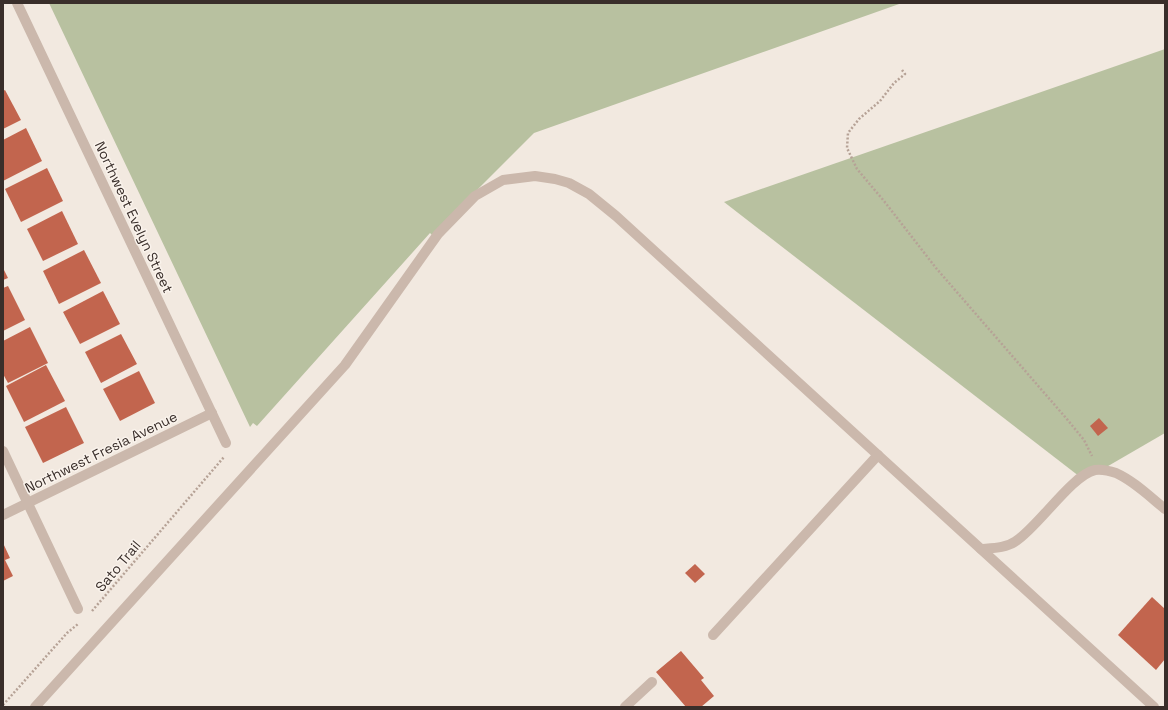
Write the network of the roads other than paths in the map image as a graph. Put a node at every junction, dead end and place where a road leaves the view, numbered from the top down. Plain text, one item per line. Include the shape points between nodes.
1 (17, 3) edge
2 (212, 413) junction
3 (226, 443) dead end
4 (3, 452) edge
5 (878, 455) junction
6 (28, 503) junction
7 (1165, 509) edge
8 (3, 515) edge
9 (981, 549) junction
10 (78, 609) dead end
11 (713, 635) dead end
12 (652, 682) dead end
13 (35, 707) edge
14 (625, 707) edge
15 (1154, 707) edge

1 - 2 street, Northwest Evelyn Street
2 - 3 street, Northwest Evelyn Street
2 - 6 street, Northwest Fresia Avenue
4 - 6 street
5 - 9 street
5 - 11 street
5 - 13 street via 589,194 555,179 535,176 503,180 475,196 438,234 345,365
6 - 8 street, Northwest Fresia Avenue
6 - 10 street
7 - 9 street via 1128,480 1115,473 1094,470 1074,483 1016,542 1004,547
9 - 15 street
12 - 14 street

